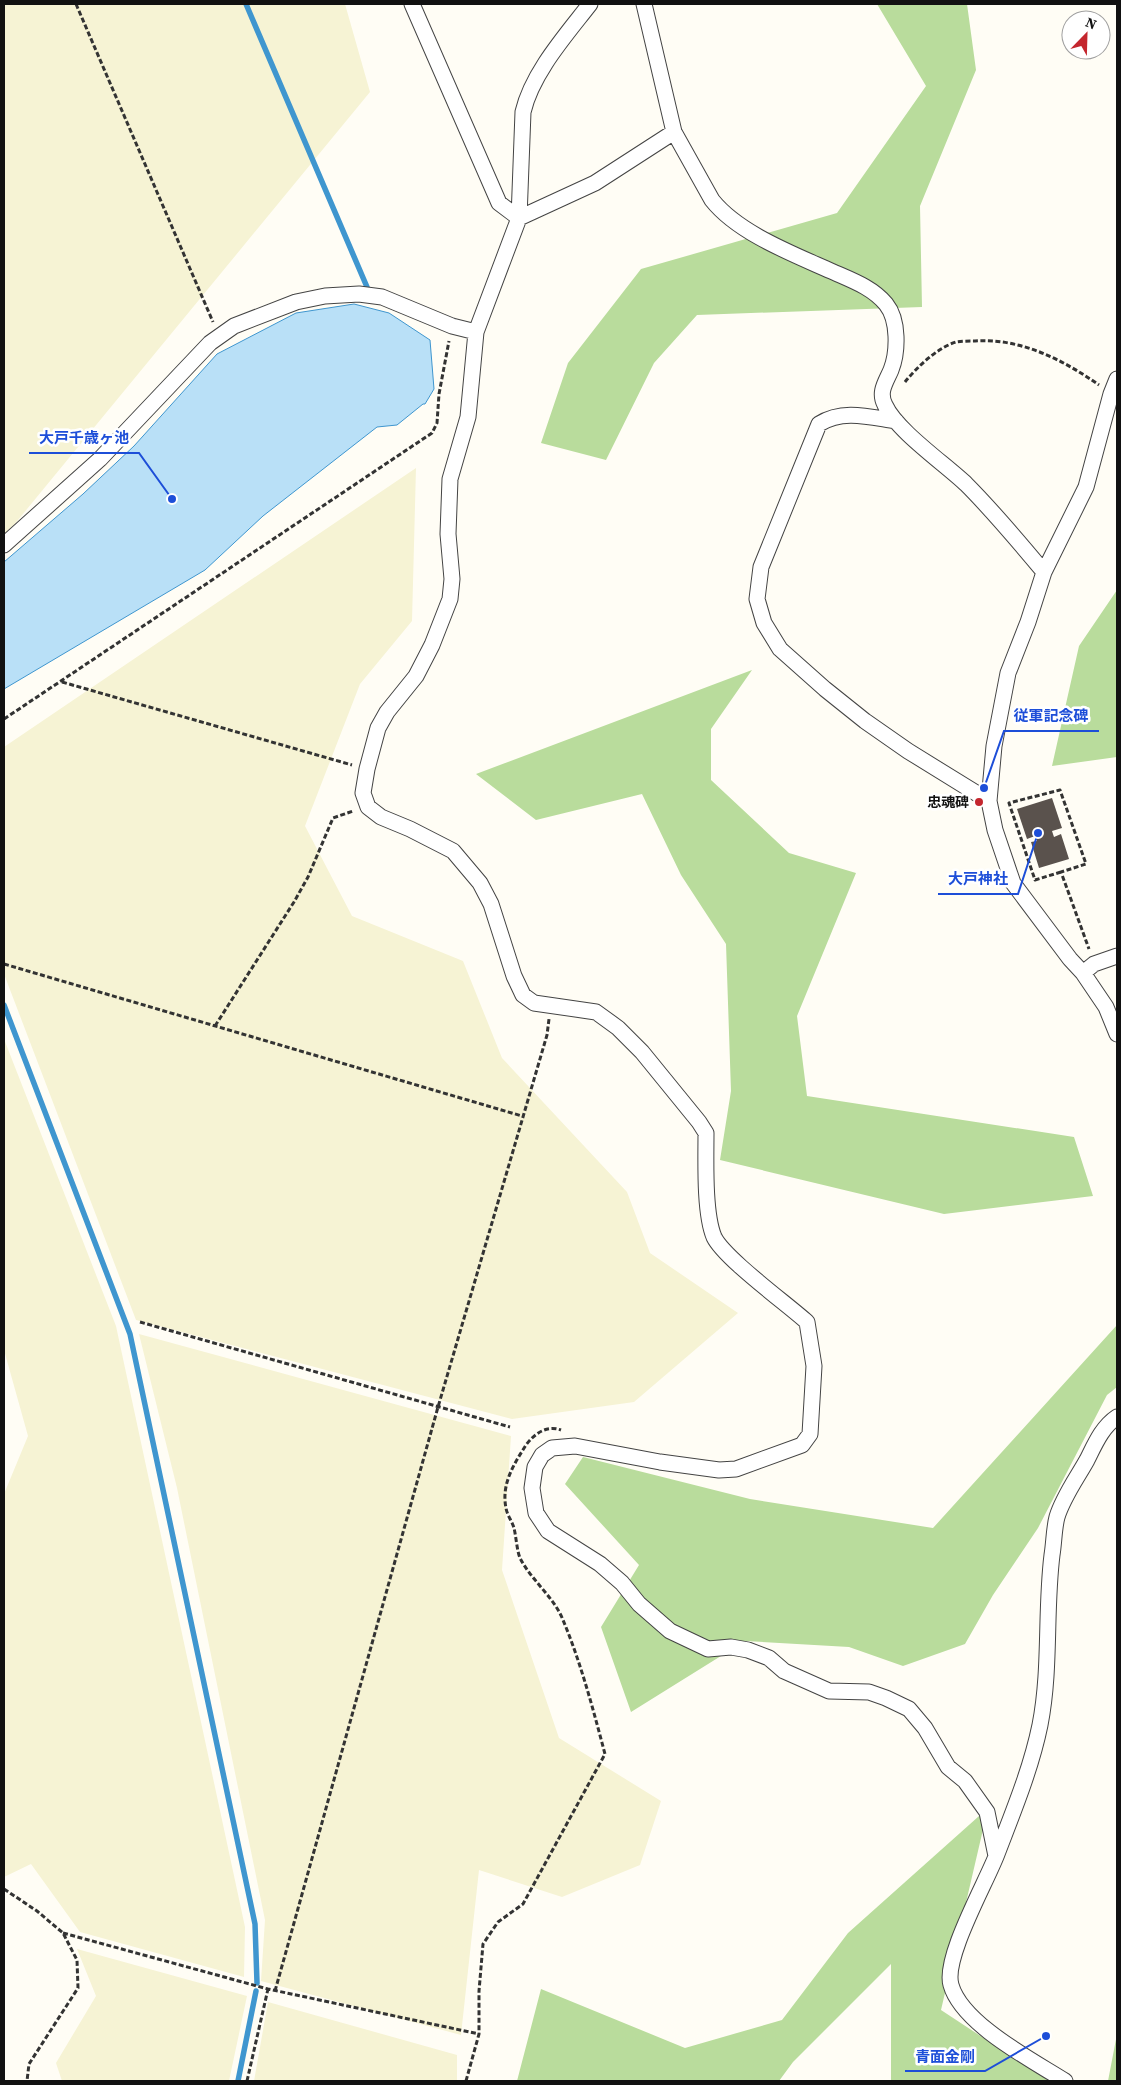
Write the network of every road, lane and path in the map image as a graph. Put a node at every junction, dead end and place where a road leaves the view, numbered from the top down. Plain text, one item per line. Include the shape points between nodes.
1 (76, 4) edge
2 (412, 4) edge
3 (590, 4) edge
4 (644, 4) edge
5 (674, 132) junction
6 (519, 218) junction
7 (452, 326) junction
8 (476, 332) junction
9 (219, 335) junction
10 (1117, 379) edge
11 (903, 384) dead end
12 (1111, 394) junction
13 (896, 421) junction
14 (4, 545) edge
15 (1044, 572) junction
16 (62, 682) junction
17 (4, 719) edge
18 (367, 769) junction
19 (989, 801) junction
20 (368, 807) junction
21 (1061, 872) junction
22 (1117, 956) edge
23 (4, 964) edge
24 (1088, 968) junction
25 (550, 1007) junction
26 (215, 1026) junction
27 (1117, 1034) edge
28 (522, 1116) junction
29 (140, 1322) dead end
30 (438, 1407) junction
31 (1117, 1417) edge
32 (510, 1427) dead end
33 (575, 1446) junction
34 (996, 1856) junction
35 (4, 1889) edge
36 (63, 1933) junction
37 (268, 1989) junction
38 (275, 1991) junction
39 (479, 2034) junction
40 (27, 2081) edge
41 (247, 2081) edge
42 (466, 2081) edge
43 (1065, 2081) edge

1 - 9 path
2 - 6 street via 499,203
3 - 6 street via 556,47 526,100
4 - 5 street
5 - 6 street via 595,183
5 - 13 street via 719,209 760,236 866,286 886,304 893,318 895,355 881,394
6 - 8 street
7 - 8 street
7 - 9 street via 382,297 359,294 296,302
7 - 16 path via 437,422 432,433
8 - 18 street via 468,416 450,479 450,599 416,676 378,728
9 - 14 street via 100,459
10 - 12 street
11 - 12 path via 933,354 948,345 993,339 1025,346 1060,362
12 - 15 street via 1086,487
13 - 15 street via 966,484
13 - 19 street via 851,414 826,419 819,424 761,567 757,599 764,623 780,649 825,689 908,752
15 - 19 street via 1008,672 994,746
16 - 17 path
16 - 18 path
18 - 20 street via 364,793
19 - 24 street via 1013,883 1070,959
20 - 25 street via 381,817 453,851 480,883 491,904 523,995 534,1003
20 - 26 path via 333,818 294,902
21 - 21 path via 1086,864 1060,790 1009,803 1035,880
21 - 24 path
22 - 24 street
23 - 26 path
24 - 27 street
25 - 28 path via 547,1034
25 - 33 street via 596,1012 618,1028 642,1052 699,1122 706,1133 710,1219 715,1238 729,1256 807,1322 814,1366 810,1434 802,1445 736,1469 719,1470 660,1462
26 - 28 path
28 - 30 path
29 - 30 path
30 - 32 path
30 - 38 path
31 - 34 street via 1099,1436 1057,1517 1049,1579 1040,1725
33 - 34 street via 552,1448 535,1467 532,1488 536,1513 548,1531 600,1564 638,1604 670,1631 708,1649 748,1650 829,1691 869,1692 909,1709 925,1728 948,1767 965,1781 987,1812
33 - 39 path via 569,1433 555,1428 532,1436 511,1470 504,1494 519,1557 562,1618 584,1675 605,1754 523,1904 498,1922 483,1944
34 - 43 street via 962,1932 953,1958 951,1985 965,2010 981,2026
35 - 36 path
36 - 37 path
36 - 40 path via 78,1960 78,1988 30,2064
37 - 38 path
37 - 41 path
38 - 39 path
39 - 42 path

